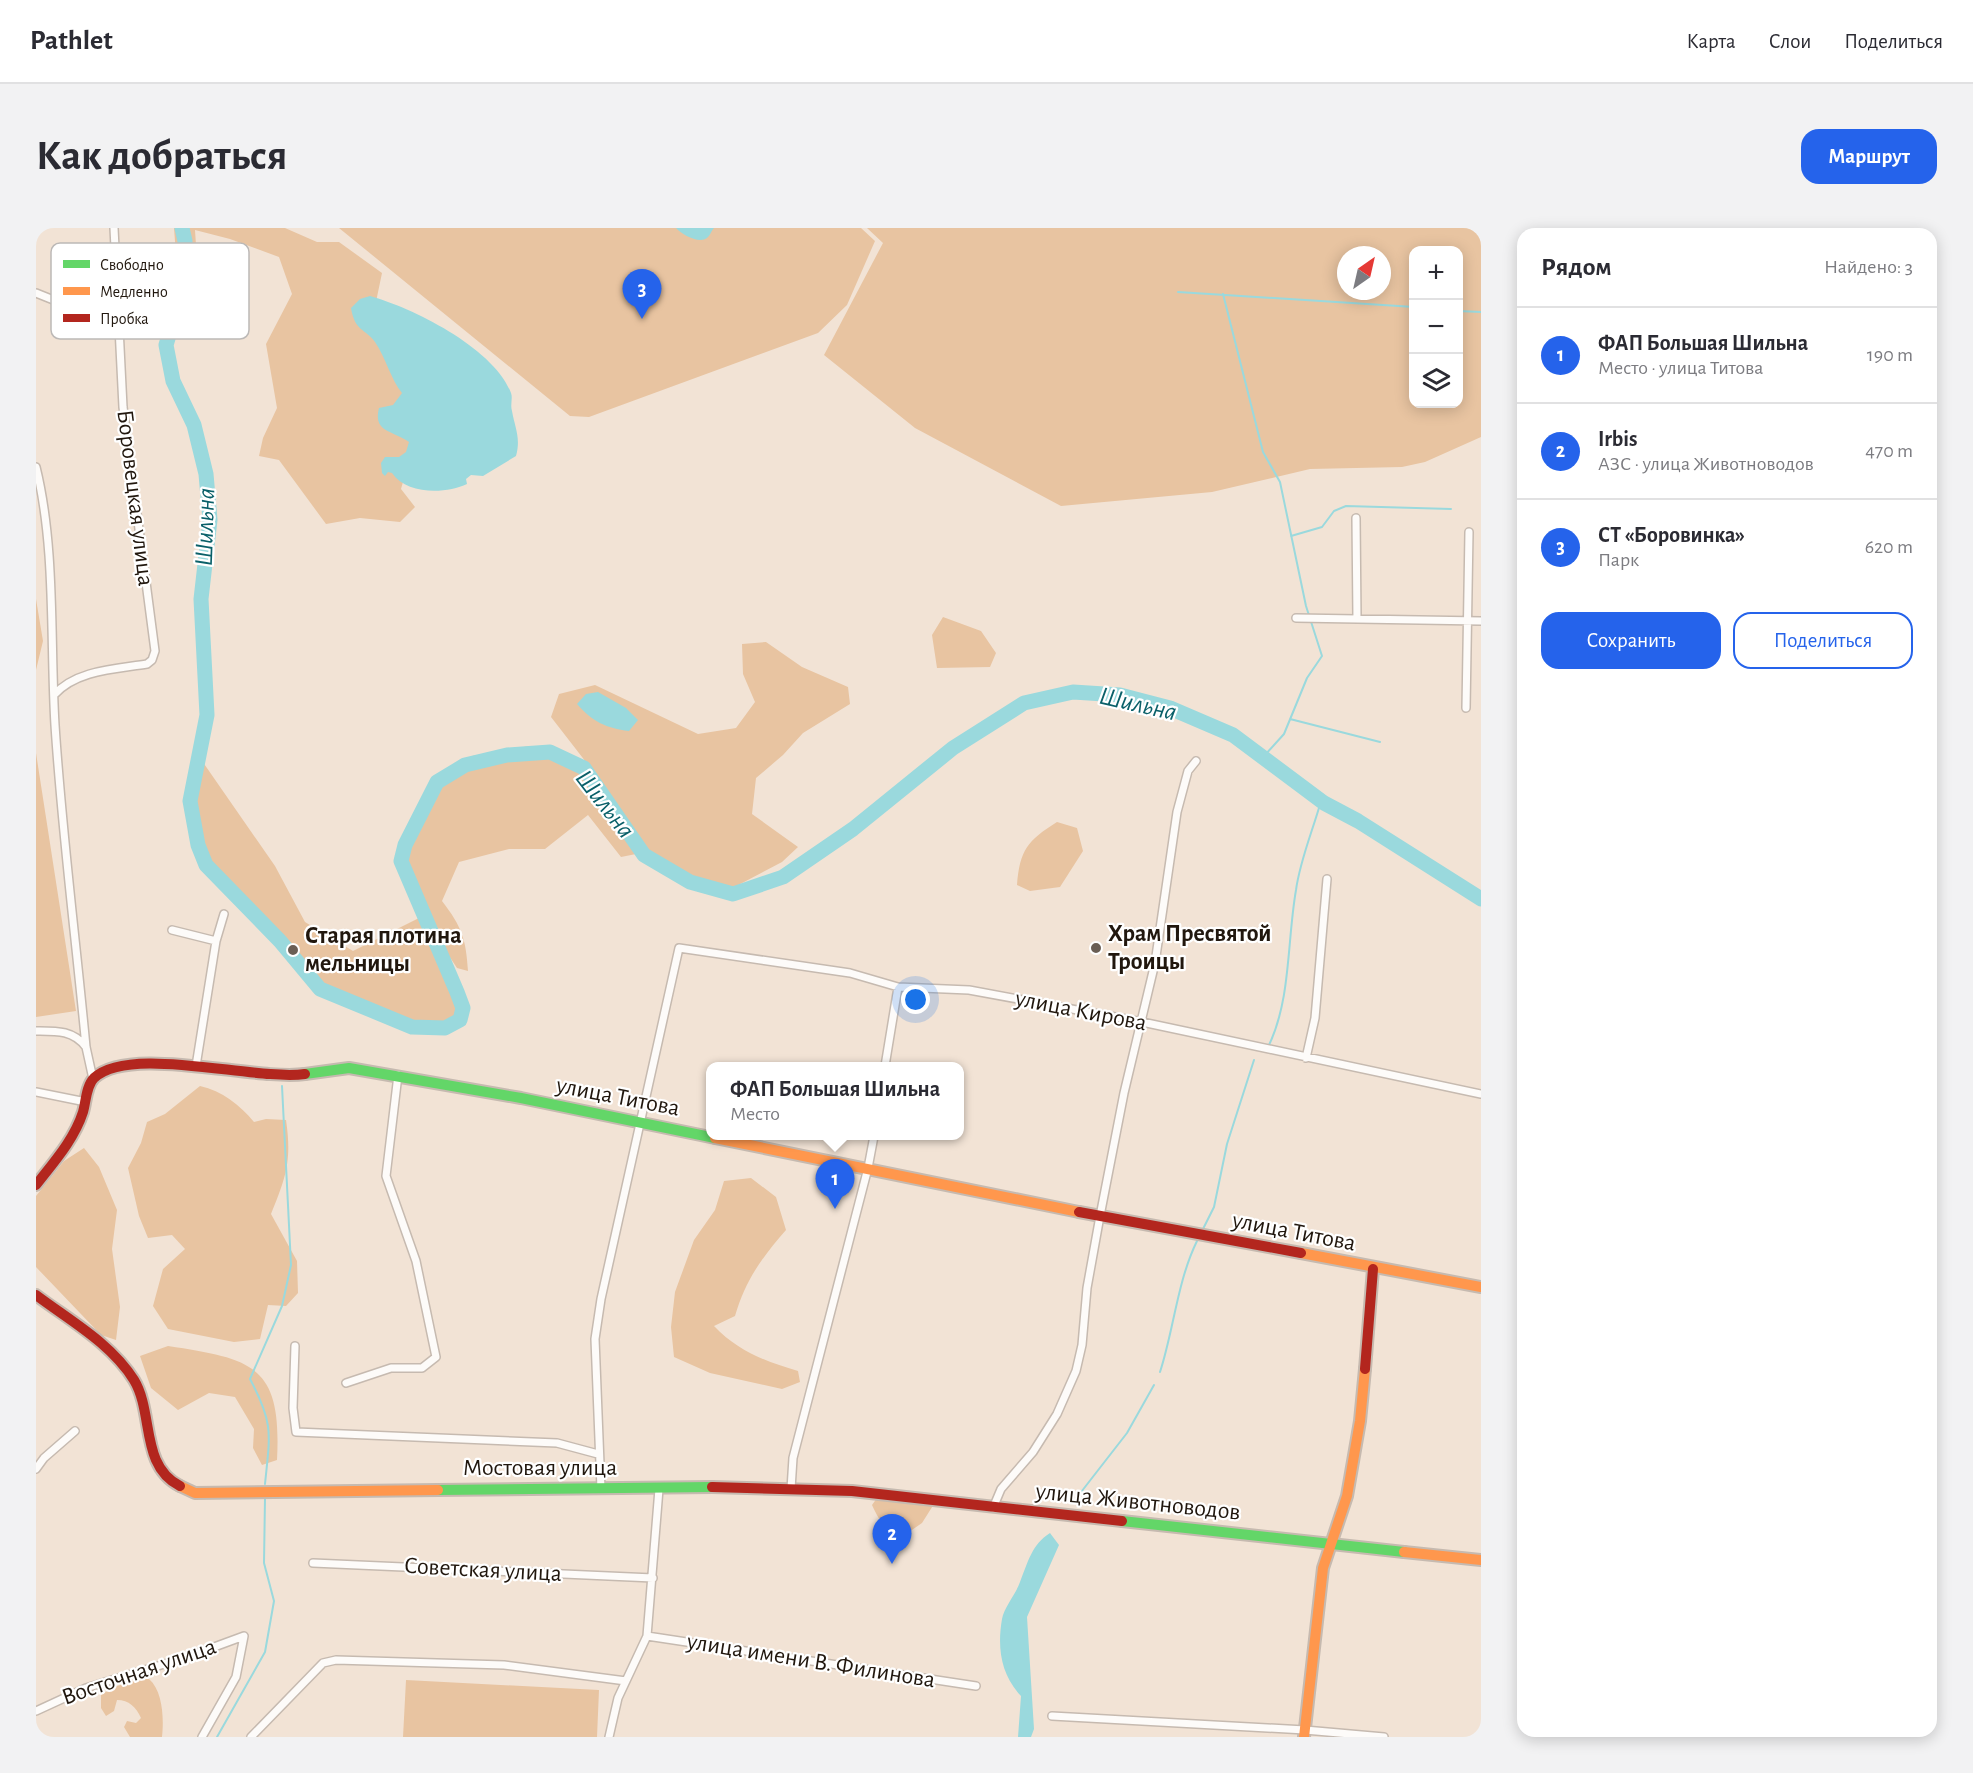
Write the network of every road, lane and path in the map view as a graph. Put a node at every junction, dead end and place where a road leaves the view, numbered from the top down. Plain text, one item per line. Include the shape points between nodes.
1 (114, 228) edge
2 (114, 243) edge
3 (36, 293) edge
4 (51, 299) edge
5 (119, 339) edge
6 (36, 467) edge
7 (1356, 518) dead end
8 (1469, 532) dead end
9 (1296, 618) dead end
10 (1357, 619) junction
11 (1469, 621) junction
12 (1481, 621) edge
13 (54, 695) junction
14 (1466, 708) dead end
15 (1196, 761) dead end
16 (1327, 879) dead end
17 (224, 914) dead end
18 (172, 930) dead end
19 (216, 941) junction
20 (898, 987) junction
21 (1142, 1022) junction
22 (36, 1031) edge
23 (86, 1047) junction
24 (1306, 1058) junction
25 (886, 1062) edge
26 (196, 1066) junction
27 (398, 1075) junction
28 (93, 1079) junction
29 (36, 1092) edge
30 (1481, 1094) edge
31 (86, 1102) junction
32 (640, 1123) junction
33 (706, 1136) edge
34 (726, 1140) edge
35 (873, 1140) edge
36 (868, 1168) junction
37 (36, 1185) edge
38 (1100, 1216) junction
39 (1373, 1269) junction
40 (1481, 1287) edge
41 (36, 1295) edge
42 (295, 1346) dead end
43 (346, 1383) dead end
44 (75, 1431) dead end
45 (598, 1455) junction
46 (36, 1469) edge
47 (601, 1489) junction
48 (659, 1489) junction
49 (791, 1489) junction
50 (993, 1508) junction
51 (1334, 1543) junction
52 (1481, 1560) edge
53 (313, 1563) dead end
54 (653, 1578) junction
55 (647, 1636) junction
56 (626, 1681) junction
57 (976, 1686) dead end
58 (36, 1711) edge
59 (1052, 1716) dead end
60 (1305, 1733) edge
61 (202, 1737) edge
62 (251, 1737) edge
63 (609, 1737) edge
64 (1384, 1737) edge

1 - 2 street, Боровецкая улица
3 - 4 street
5 - 13 street, Боровецкая улица via 123,407 155,656 147,664 67,683
6 - 13 street via 50,574
7 - 10 street
8 - 11 street
9 - 10 street
10 - 11 street
11 - 12 street
11 - 14 street
13 - 23 street
15 - 21 street via 1188,771 1177,812 1155,963
16 - 24 street via 1315,1017
17 - 19 street
18 - 19 street
19 - 26 street
20 - 21 street, улица Кирова via 969,990
20 - 25 street
20 - 32 street, улица Кирова via 850,973 679,948
21 - 24 street, улица Кирова
21 - 38 street
22 - 23 street via 68,1033
23 - 28 street
24 - 30 street, улица Кирова
26 - 27 street, улица Титова via 273,1076 349,1068
26 - 28 street, улица Титова via 117,1066
27 - 32 street, улица Титова
27 - 43 street via 386,1176 416,1261 436,1358 422,1368 391,1368
28 - 31 street
29 - 31 street
31 - 37 street via 73,1134
32 - 33 street, улица Титова
32 - 45 street via 595,1339
34 - 36 street, улица Титова
35 - 36 street
36 - 38 street, улица Титова
36 - 49 street via 793,1458
38 - 39 street, улица Титова
38 - 50 street via 1076,1371 1057,1414 1033,1452 1001,1489
39 - 40 street, улица Титова
39 - 51 street via 1355,1459
41 - 47 street, Мостовая улица via 118,1359 134,1380 147,1408 152,1454 161,1474 176,1486 195,1493
42 - 45 street, Мостовая улица via 296,1432 557,1443
44 - 46 street
45 - 47 street
47 - 48 street, Мостовая улица
48 - 49 street, Мостовая улица
48 - 54 street
49 - 50 street, улица Животноводов via 852,1491
50 - 51 street, улица Животноводов
51 - 52 street, улица Животноводов
51 - 60 street via 1323,1568
53 - 54 street, Советская улица
54 - 55 street
55 - 56 street
55 - 57 street, улица имени В. Филинова
56 - 62 street via 504,1665 336,1660 323,1663
56 - 63 street
58 - 61 street, Восточная улица via 86,1688 244,1636 236,1677
59 - 60 street
60 - 64 street

